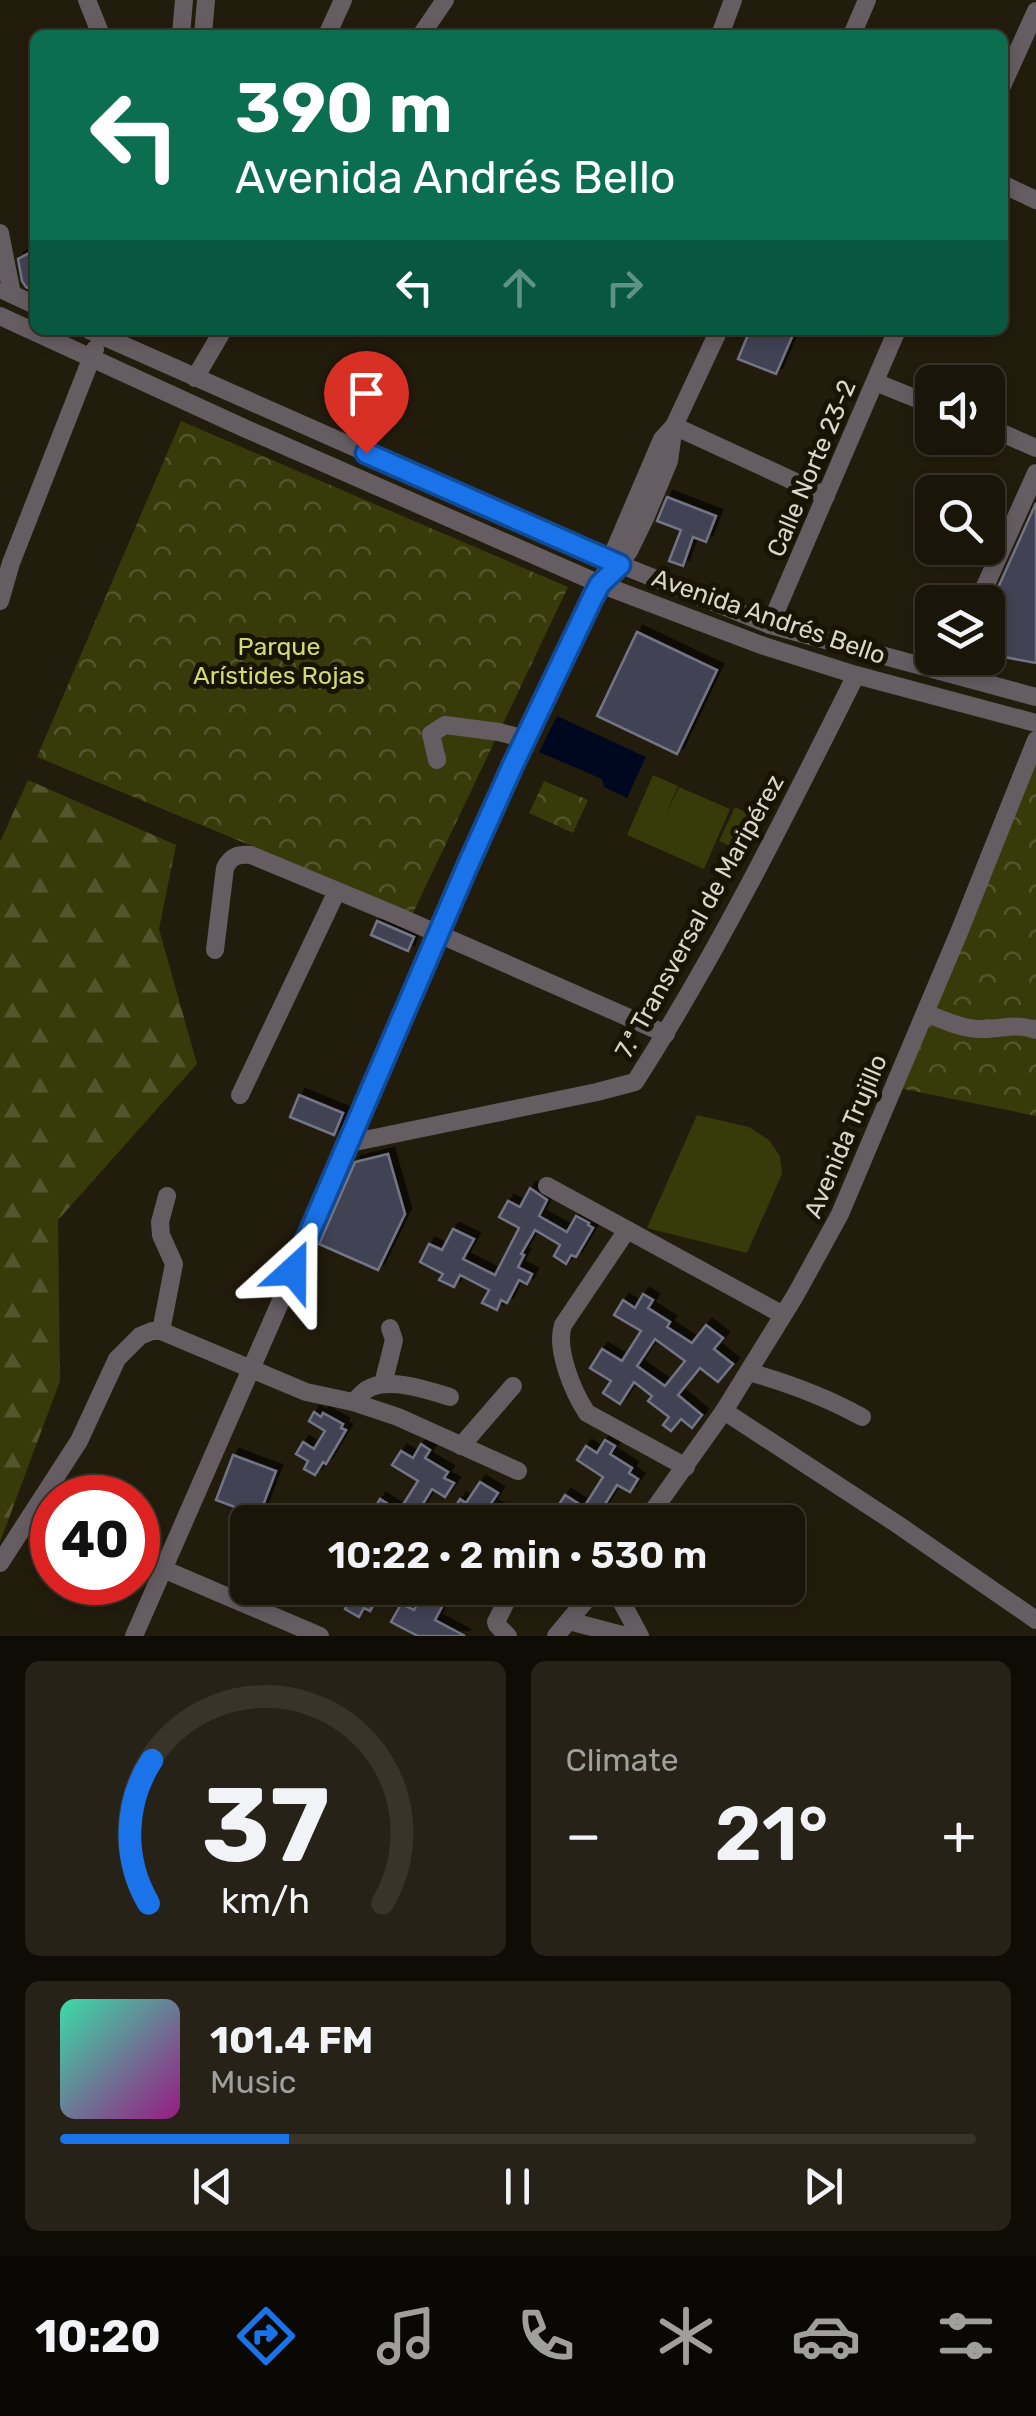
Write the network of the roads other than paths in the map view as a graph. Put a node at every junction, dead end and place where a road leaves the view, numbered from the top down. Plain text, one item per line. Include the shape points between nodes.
1 (87, 0) edge
2 (184, 0) edge
3 (206, 0) edge
4 (343, 0) edge
5 (445, 0) edge
6 (733, 0) edge
7 (867, 0) edge
8 (1036, 10) edge
9 (99, 30) edge
10 (181, 30) edge
11 (203, 30) edge
12 (329, 30) edge
13 (424, 30) edge
14 (722, 30) edge
15 (854, 30) edge
16 (1008, 73) edge
17 (1008, 187) edge
18 (1036, 200) edge
19 (0, 234) edge
20 (6, 292) edge
21 (30, 303) edge
22 (0, 316) edge
23 (30, 329) edge
24 (44, 335) edge
25 (98, 335) edge
26 (107, 335) edge
27 (220, 335) edge
28 (716, 335) edge
29 (895, 335) edge
30 (92, 356) junction
31 (194, 378) junction
32 (875, 382) junction
33 (915, 398) edge
34 (674, 426) junction
35 (1005, 435) edge
36 (1036, 448) edge
37 (1036, 473) edge
38 (826, 496) junction
39 (615, 562) junction
40 (600, 584) junction
41 (986, 585) edge
42 (0, 601) edge
43 (770, 625) junction
44 (915, 658) edge
45 (856, 675) junction
46 (974, 675) edge
47 (1036, 697) edge
48 (1036, 723) edge
49 (525, 739) junction
50 (1036, 740) edge
51 (437, 760) dead end
52 (337, 891) junction
53 (438, 934) junction
54 (215, 950) dead end
55 (925, 1013) junction
56 (1036, 1030) edge
57 (666, 1034) junction
58 (240, 1094) dead end
59 (350, 1143) junction
60 (547, 1186) dead end
61 (168, 1196) dead end
62 (627, 1230) junction
63 (784, 1316) junction
64 (390, 1328) dead end
65 (162, 1331) junction
66 (250, 1367) junction
67 (748, 1372) junction
68 (382, 1384) junction
69 (513, 1386) dead end
70 (450, 1398) dead end
71 (354, 1402) junction
72 (724, 1411) junction
73 (862, 1417) dead end
74 (461, 1446) junction
75 (686, 1467) junction
76 (518, 1471) dead end
77 (658, 1505) edge
78 (0, 1564) edge
79 (163, 1570) junction
80 (504, 1605) edge
81 (582, 1605) edge
82 (623, 1605) edge
83 (1036, 1620) edge
84 (569, 1621) junction
85 (134, 1636) edge
86 (320, 1636) edge
87 (508, 1636) edge
88 (556, 1636) edge
89 (626, 1636) edge
90 (640, 1636) edge

1 - 9 street
2 - 10 street
3 - 11 street
4 - 12 street
5 - 13 street
6 - 14 street
7 - 15 street
8 - 16 street
17 - 18 street
19 - 20 street
20 - 21 street
22 - 23 street, Avenida Andrés Bello
24 - 30 street, Avenida Andrés Bello
25 - 30 street
26 - 31 street, Avenida Andrés Bello
27 - 31 street
28 - 34 street
29 - 32 street, Calle Norte 23-2
30 - 40 street, Avenida Andrés Bello
30 - 42 street
31 - 39 street, Avenida Andrés Bello
32 - 33 street
32 - 38 street, Calle Norte 23-2
34 - 38 street
34 - 39 street via 669,461 633,544
35 - 36 street
37 - 41 street
38 - 43 street, Calle Norte 23-2
39 - 40 street
39 - 43 street, Avenida Andrés Bello
40 - 45 street, Avenida Andrés Bello
40 - 49 street
43 - 44 street, Avenida Andrés Bello
45 - 48 street, Avenida Andrés Bello
45 - 57 street, 7.ª Transversal de Maripérez
46 - 47 street, Avenida Andrés Bello
49 - 51 street via 445,725 431,734
49 - 53 street
50 - 55 street, Avenida Trujillo
52 - 53 street
52 - 54 street via 251,855 229,859
52 - 58 street
53 - 57 street
53 - 59 street
55 - 56 street via 980,1029
55 - 63 street, Avenida Trujillo via 840,1214
57 - 59 street, 7.ª Transversal de Maripérez via 635,1082
59 - 66 street
60 - 62 street
61 - 65 street via 161,1235 174,1264
62 - 63 street
62 - 75 street via 563,1324 560,1346 586,1413
63 - 67 street, Avenida Trujillo
64 - 68 street via 394,1340
65 - 66 street
65 - 78 street via 127,1346 79,1441
66 - 71 street via 306,1392
66 - 79 street
67 - 72 street, Avenida Trujillo
67 - 73 street
68 - 70 street
68 - 71 street
69 - 74 street
71 - 74 street
72 - 75 street, Avenida Trujillo
72 - 83 street
74 - 76 street
75 - 77 street, Avenida Trujillo
79 - 85 street
79 - 86 street
80 - 87 street via 496,1626
81 - 84 street
82 - 90 street
84 - 88 street
84 - 89 street

